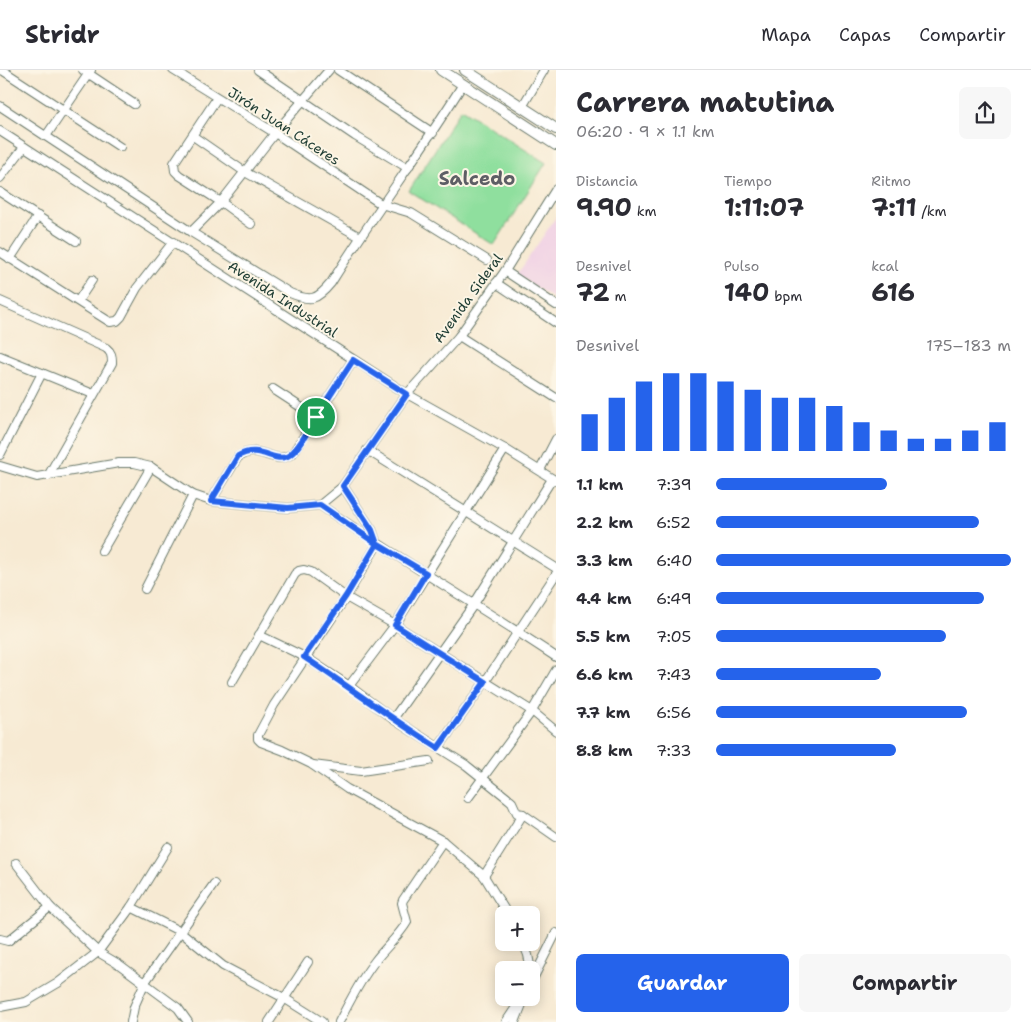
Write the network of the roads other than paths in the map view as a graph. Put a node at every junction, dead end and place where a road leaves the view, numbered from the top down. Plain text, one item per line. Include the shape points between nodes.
1 (2, 70) edge
2 (173, 70) edge
3 (258, 70) edge
4 (329, 70) edge
5 (338, 70) edge
6 (441, 70) edge
7 (465, 70) edge
8 (544, 70) edge
9 (88, 71) edge
10 (463, 84) junction
11 (217, 98) junction
12 (303, 100) junction
13 (134, 104) dead end
14 (0, 106) edge
15 (522, 107) junction
16 (63, 110) junction
17 (556, 129) edge
18 (0, 131) edge
19 (275, 133) junction
20 (433, 133) junction
21 (46, 136) junction
22 (193, 136) junction
23 (554, 140) edge
24 (24, 146) junction
25 (120, 147) dead end
26 (408, 168) junction
27 (245, 172) junction
28 (0, 178) edge
29 (556, 189) edge
30 (0, 192) edge
31 (221, 202) junction
32 (381, 204) junction
33 (38, 216) junction
34 (251, 224) dead end
35 (191, 232) junction
36 (360, 237) junction
37 (76, 241) dead end
38 (173, 242) junction
39 (0, 252) edge
40 (10, 259) junction
41 (487, 260) dead end
42 (505, 270) junction
43 (92, 280) dead end
44 (496, 283) junction
45 (0, 301) edge
46 (78, 301) junction
47 (556, 305) edge
48 (556, 323) edge
49 (459, 336) junction
50 (0, 356) edge
51 (353, 360) junction
52 (42, 374) junction
53 (274, 389) dead end
54 (93, 394) junction
55 (407, 394) junction
56 (556, 398) edge
57 (316, 417) junction
58 (556, 439) edge
59 (505, 449) junction
60 (367, 450) junction
61 (0, 455) edge
62 (0, 466) edge
63 (152, 468) junction
64 (540, 470) junction
65 (48, 476) junction
66 (554, 480) edge
67 (343, 486) junction
68 (193, 494) junction
69 (211, 501) junction
70 (320, 505) junction
71 (467, 511) junction
72 (513, 541) junction
73 (377, 544) junction
74 (102, 550) dead end
75 (556, 568) edge
76 (426, 573) junction
77 (556, 574) edge
78 (145, 590) dead end
79 (346, 596) junction
80 (474, 604) junction
81 (395, 625) junction
82 (518, 632) junction
83 (260, 635) junction
84 (440, 653) junction
85 (304, 657) junction
86 (556, 657) edge
87 (556, 670) edge
88 (232, 682) dead end
89 (485, 682) junction
90 (349, 686) junction
91 (532, 712) junction
92 (393, 720) junction
93 (556, 730) edge
94 (438, 748) junction
95 (429, 761) dead end
96 (311, 764) junction
97 (484, 778) junction
98 (468, 798) dead end
99 (523, 814) junction
100 (556, 837) edge
101 (443, 841) junction
102 (168, 847) dead end
103 (16, 863) dead end
104 (484, 876) junction
105 (214, 884) dead end
106 (50, 906) junction
107 (502, 906) edge
108 (131, 907) junction
109 (181, 932) junction
110 (556, 933) edge
111 (0, 939) edge
112 (553, 945) edge
113 (98, 952) junction
114 (308, 962) dead end
115 (540, 964) edge
116 (144, 982) junction
117 (284, 998) junction
118 (517, 1006) edge
119 (520, 1006) edge
120 (0, 1007) edge
121 (131, 1022) edge
122 (188, 1022) edge
123 (269, 1022) edge
124 (322, 1022) edge
125 (339, 1022) edge
126 (506, 1022) edge
127 (515, 1022) edge

1 - 16 street
2 - 11 street, Jirón Juan Cáceres
3 - 12 street
4 - 12 street
5 - 20 street
6 - 10 street
7 - 15 street
8 - 15 street
9 - 13 street
9 - 16 street
10 - 20 street
10 - 23 street
11 - 19 street, Jirón Juan Cáceres
11 - 22 street
12 - 19 street
12 - 26 street
14 - 21 street, Avenida Industrial
15 - 17 street
16 - 21 street
16 - 25 street
18 - 24 street, Avenida Industrial
19 - 27 street
19 - 32 street, Jirón Juan Cáceres
20 - 26 street
21 - 35 street, Avenida Industrial
22 - 27 street
22 - 31 street via 174,163 175,171
24 - 28 street
24 - 38 street, Avenida Industrial
26 - 32 street
27 - 31 street
27 - 36 street
29 - 42 street, Avenida Sideral
30 - 33 street
31 - 34 street
31 - 35 street
32 - 36 street
32 - 41 street, Jirón Juan Cáceres via 411,213
33 - 37 street
33 - 40 street
35 - 36 street, Avenida Industrial via 290,293 311,299 322,294 331,283
38 - 46 street via 136,288 117,321 110,322
38 - 51 street, Avenida Industrial
39 - 40 street
40 - 46 street
42 - 44 street, Avenida Sideral
42 - 47 street
43 - 46 street
44 - 48 street
44 - 49 street, Avenida Sideral
45 - 54 street via 106,348 112,362
49 - 55 street, Avenida Sideral
49 - 56 street
50 - 52 street
51 - 55 street, Avenida Industrial
51 - 57 street
52 - 54 street
52 - 61 street
53 - 57 street
54 - 65 street
55 - 59 street, Avenida Industrial
55 - 60 street, Avenida Sideral
57 - 69 street via 293,453 286,458 255,451 238,456
58 - 64 street
59 - 64 street, Avenida Industrial
59 - 71 street
60 - 67 street, Avenida Sideral
60 - 71 street
62 - 65 street via 37,478
63 - 65 street via 120,463
63 - 68 street
63 - 74 street
64 - 66 street, Avenida Industrial
66 - 72 street
67 - 70 street, Avenida Sideral
67 - 73 street via 372,530
68 - 69 street
68 - 78 street
69 - 70 street via 288,508
70 - 73 street
71 - 72 street
71 - 76 street
72 - 75 street
72 - 80 street
73 - 76 street
73 - 79 street
76 - 80 street
76 - 81 street
77 - 82 street
79 - 81 street
79 - 83 street via 311,572 299,571
79 - 85 street
80 - 82 street
80 - 84 street
81 - 84 street
81 - 90 street
82 - 86 street
82 - 89 street
83 - 85 street
83 - 88 street
84 - 89 street
84 - 92 street
85 - 90 street
85 - 96 street via 274,705 258,739
87 - 91 street
89 - 91 street
89 - 94 street
90 - 92 street
91 - 93 street
91 - 97 street
92 - 94 street
94 - 97 street
95 - 96 street via 361,771
96 - 101 street via 346,789
97 - 98 street
97 - 99 street via 512,802 518,813
99 - 100 street
99 - 104 street
101 - 104 street
101 - 125 street via 403,900 407,922 403,929 374,962
102 - 108 street
103 - 106 street
104 - 107 street
105 - 109 street
106 - 111 street via 8,941
106 - 113 street
108 - 109 street
108 - 113 street
109 - 116 street
109 - 117 street via 223,966
110 - 112 street
112 - 115 street
113 - 116 street
113 - 120 street via 58,983 26,1002
114 - 117 street
116 - 121 street
116 - 122 street via 178,1008
117 - 123 street
117 - 124 street
118 - 126 street
119 - 127 street

